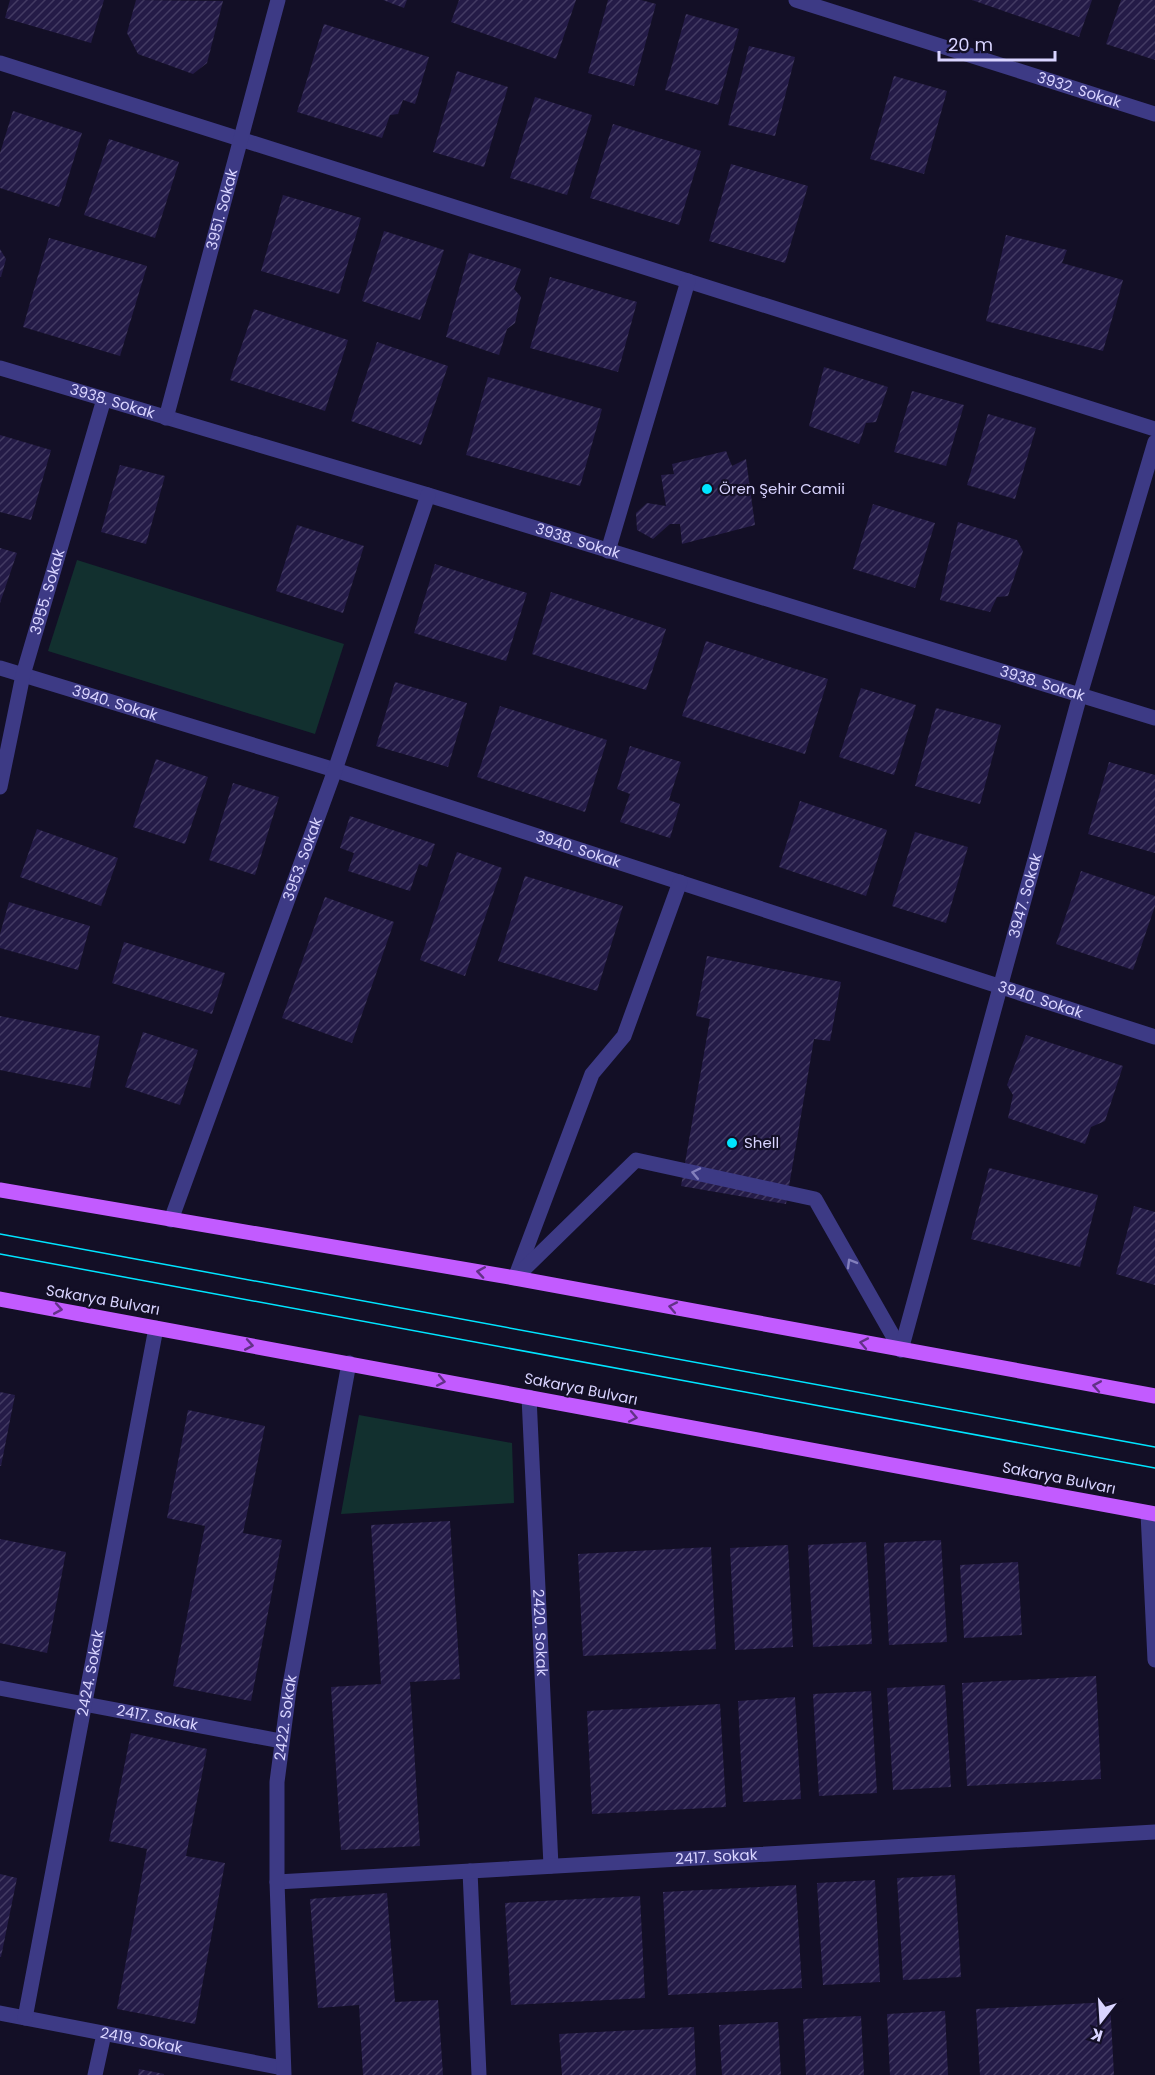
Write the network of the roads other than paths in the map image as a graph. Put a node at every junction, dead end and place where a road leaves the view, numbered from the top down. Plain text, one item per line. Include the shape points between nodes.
1 (278, 0) edge
2 (796, 0) edge
3 (0, 63) edge
4 (1155, 114) edge
5 (242, 140) junction
6 (688, 281) junction
7 (0, 368) edge
8 (104, 399) junction
9 (166, 418) junction
10 (1155, 429) edge
11 (1155, 442) edge
12 (428, 495) junction
13 (608, 550) junction
14 (0, 668) edge
15 (23, 675) junction
16 (1080, 695) junction
17 (1155, 718) edge
18 (335, 770) junction
19 (0, 787) edge
20 (680, 882) junction
21 (999, 986) junction
22 (1155, 1037) edge
23 (0, 1190) edge
24 (171, 1220) junction
25 (515, 1278) junction
26 (0, 1299) edge
27 (156, 1328) junction
28 (901, 1350) junction
29 (349, 1363) junction
30 (1155, 1396) edge
31 (529, 1397) junction
32 (1152, 1514) edge
33 (1155, 1660) edge
34 (0, 1688) edge
35 (84, 1704) junction
36 (281, 1741) junction
37 (1155, 1832) edge
38 (551, 1866) junction
39 (470, 1871) junction
40 (277, 1882) junction
41 (0, 2013) edge
42 (25, 2018) junction
43 (104, 2034) junction
44 (283, 2072) edge
45 (95, 2075) edge
46 (479, 2075) edge

1 - 5 street, 3951. Sokak
2 - 4 street, 3932. Sokak
3 - 5 street
5 - 6 street
5 - 9 street, 3951. Sokak
6 - 10 street
6 - 13 street
7 - 8 street, 3938. Sokak
8 - 9 street, 3938. Sokak
8 - 15 street, 3955. Sokak
9 - 12 street, 3938. Sokak
11 - 16 street, 3947. Sokak
12 - 13 street, 3938. Sokak
12 - 18 street, 3953. Sokak
13 - 16 street, 3938. Sokak
14 - 15 street, 3940. Sokak
15 - 18 street, 3940. Sokak
15 - 19 street, 3955. Sokak
16 - 17 street, 3938. Sokak
16 - 21 street, 3947. Sokak
18 - 20 street, 3940. Sokak
18 - 24 street, 3953. Sokak
20 - 21 street, 3940. Sokak
20 - 25 street via 624,1036 592,1074
21 - 22 street, 3940. Sokak
21 - 28 street, 3947. Sokak
23 - 24 main road
25 -> 24 main road
28 -> 25 main road
28 -> 25 street via 815,1199 636,1160
26 -> 27 main road, Sakarya Bulvarı
27 -> 29 main road, Sakarya Bulvarı
27 - 35 street, 2424. Sokak
30 -> 28 main road
29 -> 31 main road, Sakarya Bulvarı
29 - 36 street, 2422. Sokak
31 -> 32 main road, Sakarya Bulvarı
31 - 38 street, 2420. Sokak
32 - 33 street
34 - 35 street, 2417. Sokak
35 - 36 street, 2417. Sokak
35 - 42 street, 2424. Sokak
36 - 40 street, 2422. Sokak
37 - 38 street, 2417. Sokak
38 - 39 street, 2417. Sokak
39 - 40 street, 2417. Sokak
39 - 46 street
40 - 44 street, 2422. Sokak
41 - 42 street, 2419. Sokak
42 - 43 street, 2419. Sokak
43 - 44 street, 2419. Sokak
43 - 45 street

